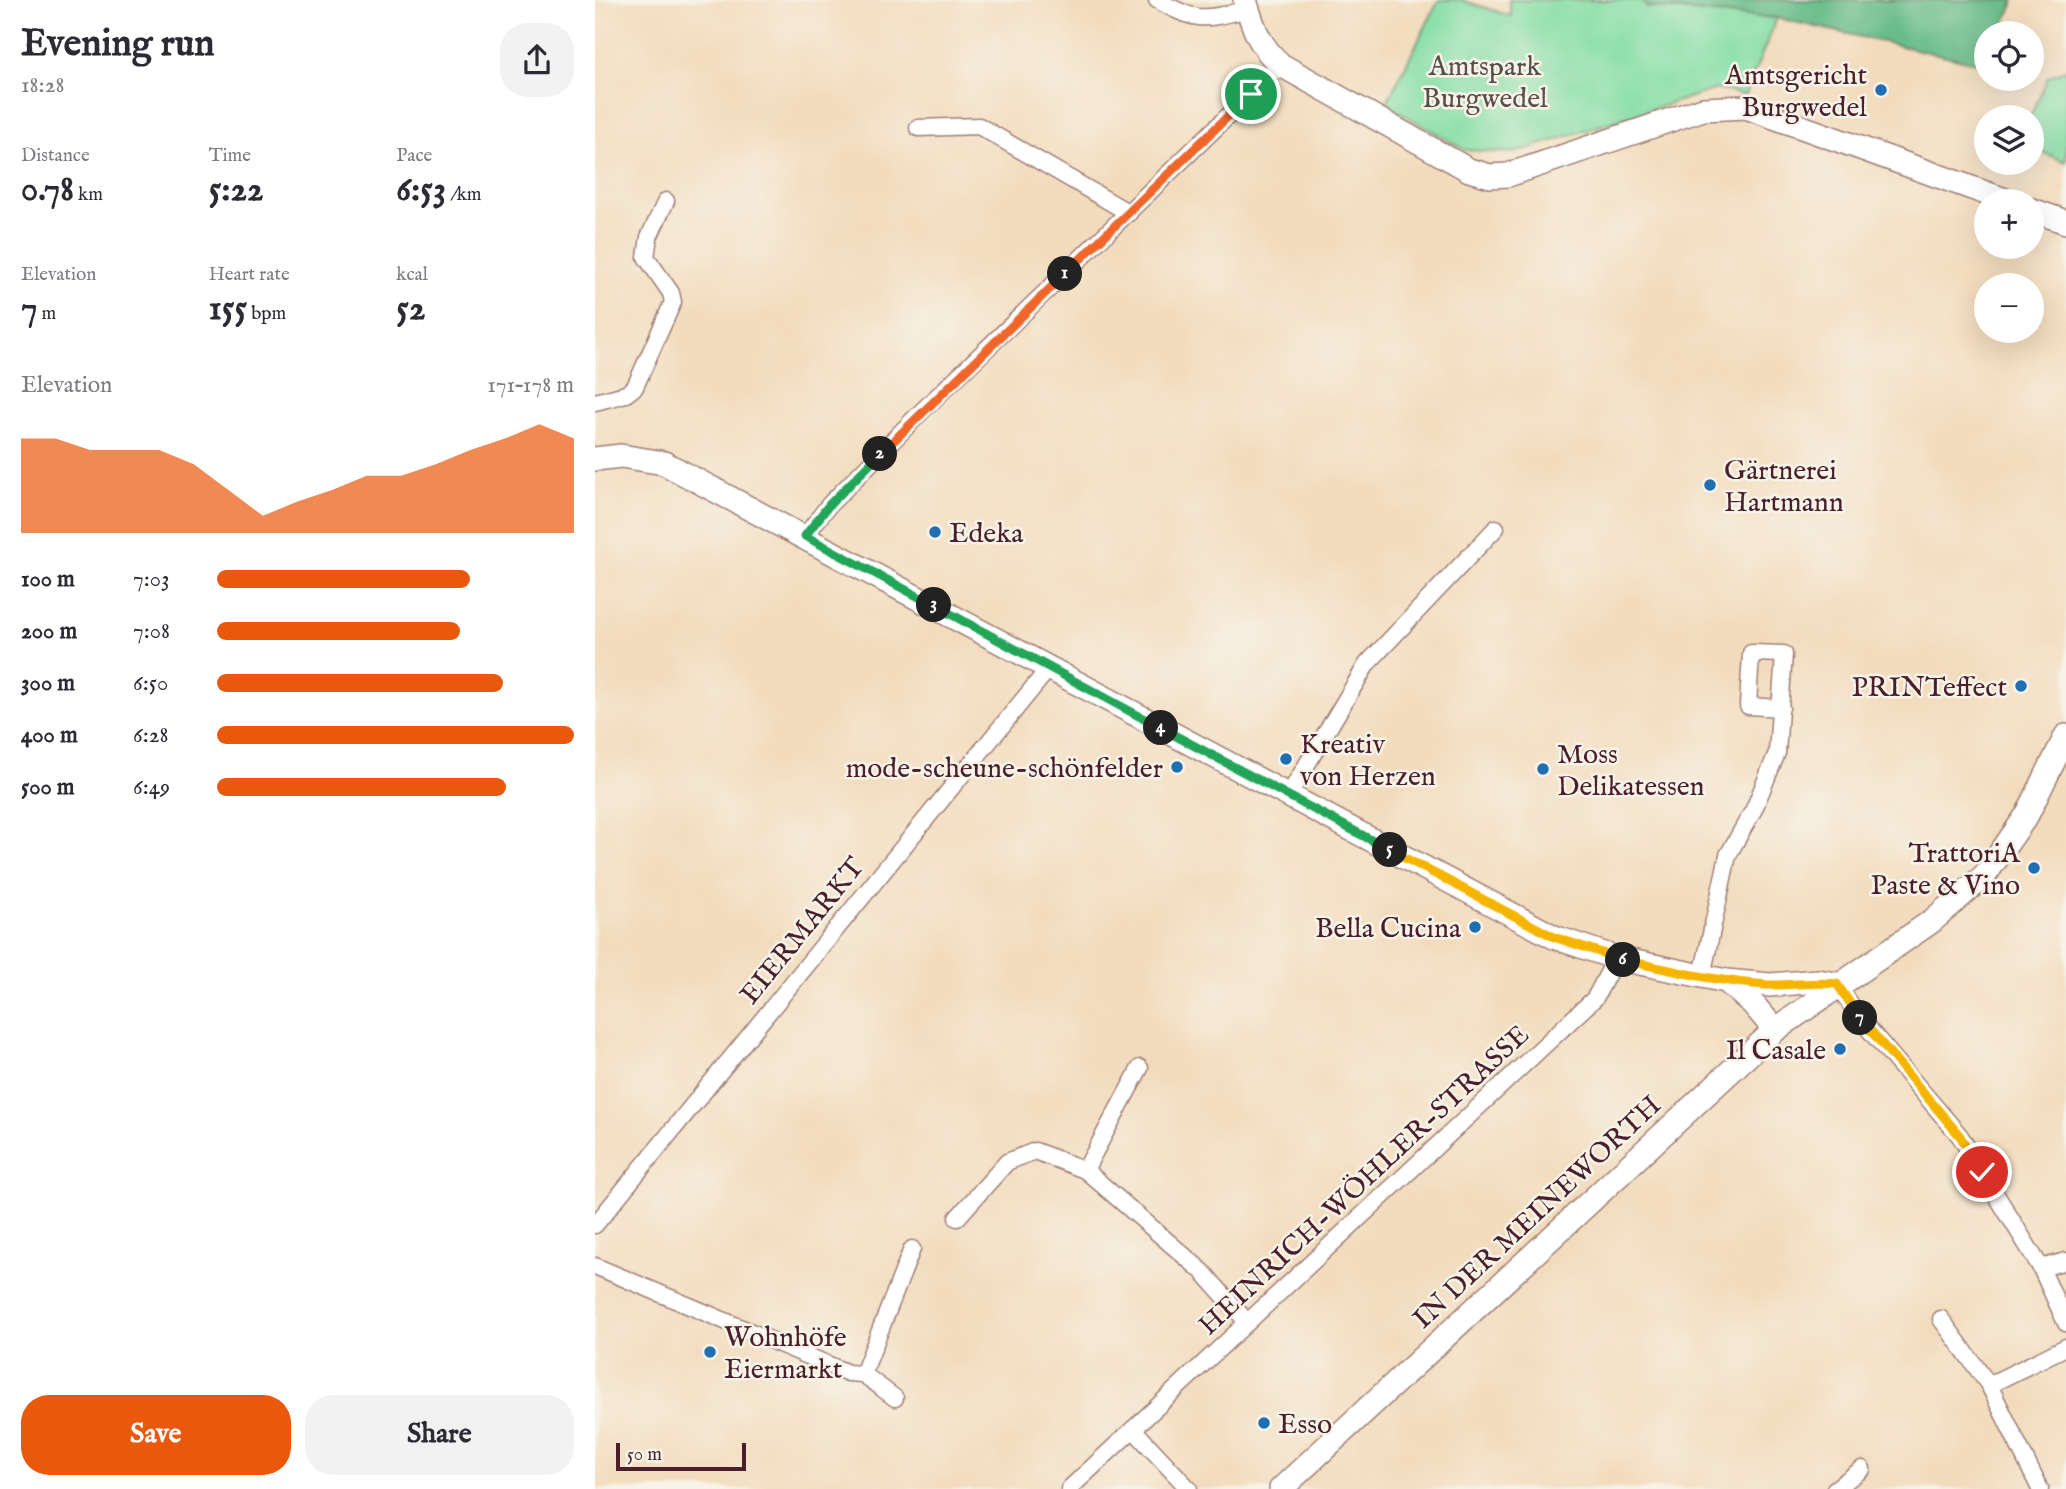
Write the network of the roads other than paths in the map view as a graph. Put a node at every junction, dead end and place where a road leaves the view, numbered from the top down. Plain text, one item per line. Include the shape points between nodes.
1 (1157, 0) edge
2 (1246, 5) edge
3 (1281, 65) junction
4 (918, 128) dead end
5 (1975, 189) edge
6 (666, 201) dead end
7 (1129, 213) junction
8 (2044, 214) edge
9 (2066, 222) edge
10 (595, 402) edge
11 (595, 459) edge
12 (1496, 528) dead end
13 (805, 536) junction
14 (1049, 668) junction
15 (1781, 708) dead end
16 (2066, 736) edge
17 (1287, 796) junction
18 (1616, 958) junction
19 (1702, 976) junction
20 (1726, 981) junction
21 (1837, 984) junction
22 (1775, 1030) junction
23 (1140, 1068) dead end
24 (1085, 1170) junction
25 (957, 1218) dead end
26 (595, 1225) edge
27 (912, 1249) dead end
28 (2066, 1261) edge
29 (595, 1266) edge
30 (2041, 1268) junction
31 (1941, 1319) dead end
32 (1247, 1322) junction
33 (2066, 1323) edge
34 (2066, 1347) edge
35 (863, 1374) junction
36 (1989, 1385) junction
37 (895, 1398) dead end
38 (1133, 1429) junction
39 (1862, 1469) dead end
40 (1069, 1489) edge
41 (1189, 1489) edge
42 (1281, 1489) edge
43 (1835, 1489) edge
44 (2040, 1489) edge

1 - 2 street via 1187,17 1213,18
2 - 3 main road via 1256,37
3 - 5 main road via 1469,170 1490,176 1508,175 1703,109 1746,107
3 - 7 street
4 - 7 street via 979,126
6 - 10 street via 649,237 646,257 671,293 671,310 635,387
7 - 13 street via 838,496
8 - 9 main road
11 - 13 main road via 621,456 664,463
12 - 17 street via 1367,664
13 - 14 main road
14 - 17 main road
14 - 26 street, EIERMARKT
15 - 19 street via 1777,754 1728,855
16 - 21 main road, IN DER MEINEWORTH via 2027,815 1985,875 1932,921
17 - 18 main road via 1554,937
18 - 19 main road
18 - 32 street, HEINRICH-WÖHLER-STRASSE via 1595,998
19 - 20 main road
20 - 21 main road
20 - 22 main road
21 - 22 main road, IN DER MEINEWORTH
21 - 30 street via 1861,1020 1960,1136
22 - 42 main road, IN DER MEINEWORTH
23 - 24 street
24 - 25 street via 1035,1151 1007,1162
24 - 32 street via 1203,1272
27 - 35 street
28 - 30 street
29 - 35 street via 848,1373
30 - 33 street
31 - 36 street
32 - 38 street, HEINRICH-WÖHLER-STRASSE
34 - 36 street
35 - 37 street
36 - 44 street
38 - 40 street, HEINRICH-WÖHLER-STRASSE
38 - 41 street
39 - 43 street

